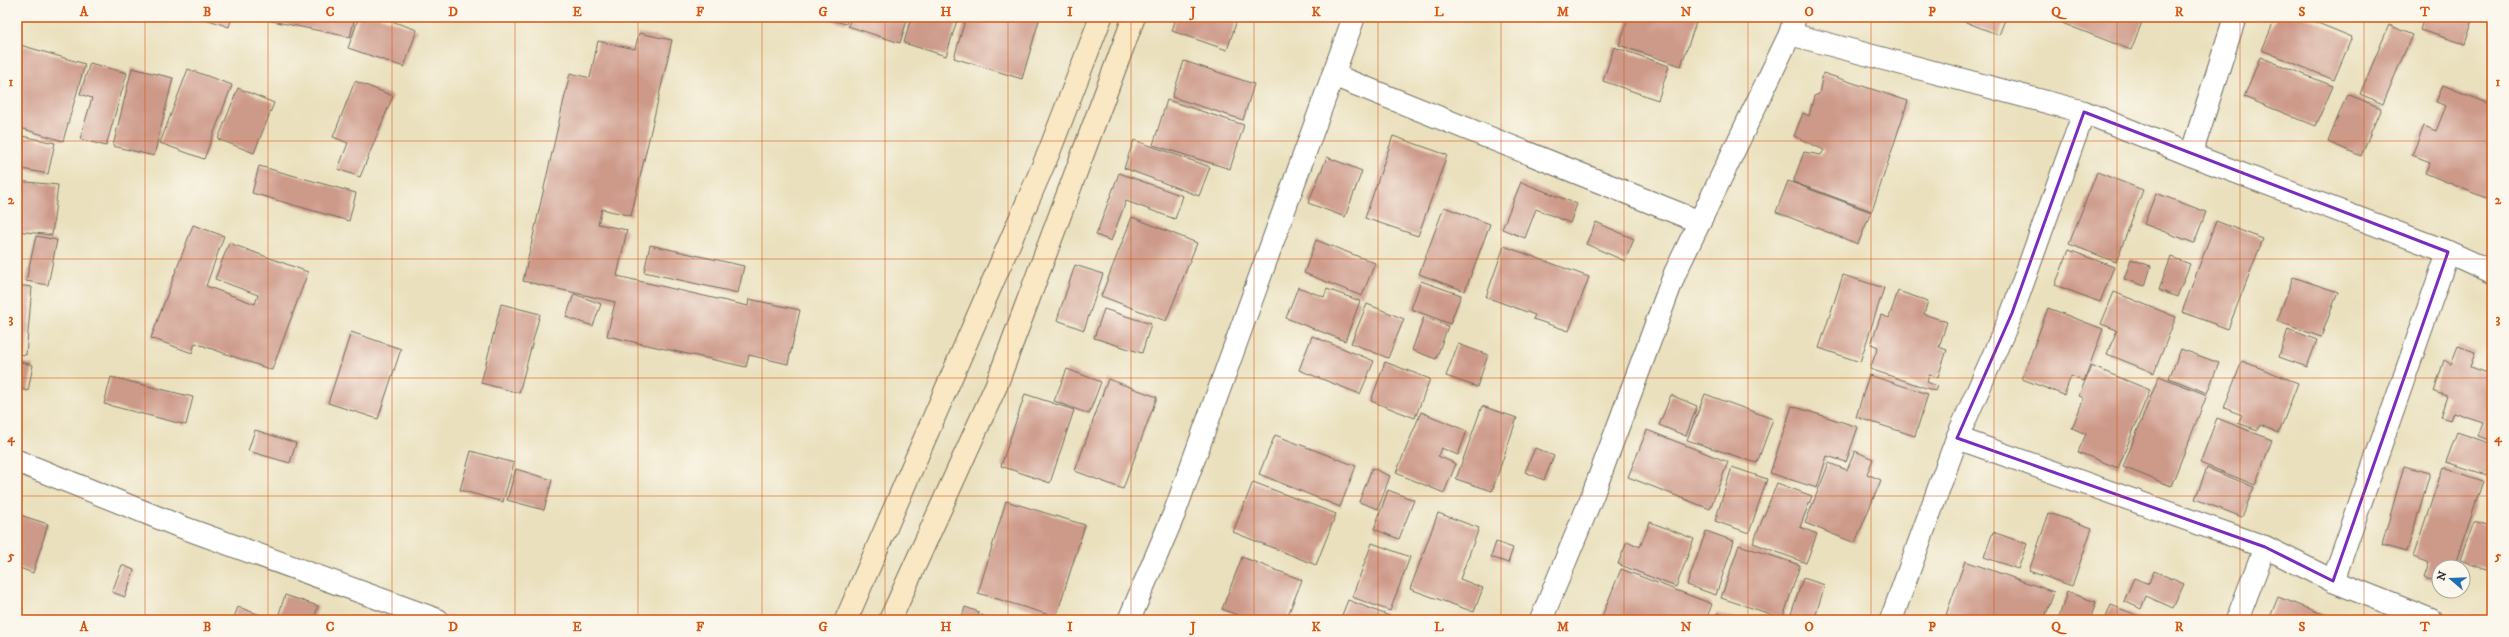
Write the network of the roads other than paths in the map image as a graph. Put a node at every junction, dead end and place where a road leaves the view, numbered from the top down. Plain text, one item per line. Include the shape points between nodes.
1 (1101, 17) edge
2 (1134, 17) edge
3 (1354, 17) edge
4 (2235, 17) edge
5 (1792, 25) edge
6 (1333, 75) junction
7 (2084, 112) junction
8 (2191, 155) junction
9 (1700, 222) junction
10 (2448, 252) junction
11 (2492, 272) edge
12 (1957, 438) junction
13 (17, 461) edge
14 (2265, 548) junction
15 (2333, 581) junction
16 (438, 620) edge
17 (846, 620) edge
18 (890, 620) edge
19 (1129, 620) edge
20 (1541, 620) edge
21 (1891, 620) edge
22 (2237, 620) edge
23 (2431, 620) edge

1 - 17 street via 1049,152
2 - 18 street via 996,386
3 - 6 street
4 - 8 street
5 - 7 street
5 - 9 street
6 - 9 street
6 - 19 street via 1174,514
7 - 8 street
7 - 12 street via 2012,313
8 - 10 street
9 - 20 street via 1675,273 1594,494
10 - 11 street
10 - 15 street
12 - 14 street
12 - 21 street
13 - 16 street via 179,526
14 - 15 street
14 - 22 street
15 - 23 street

